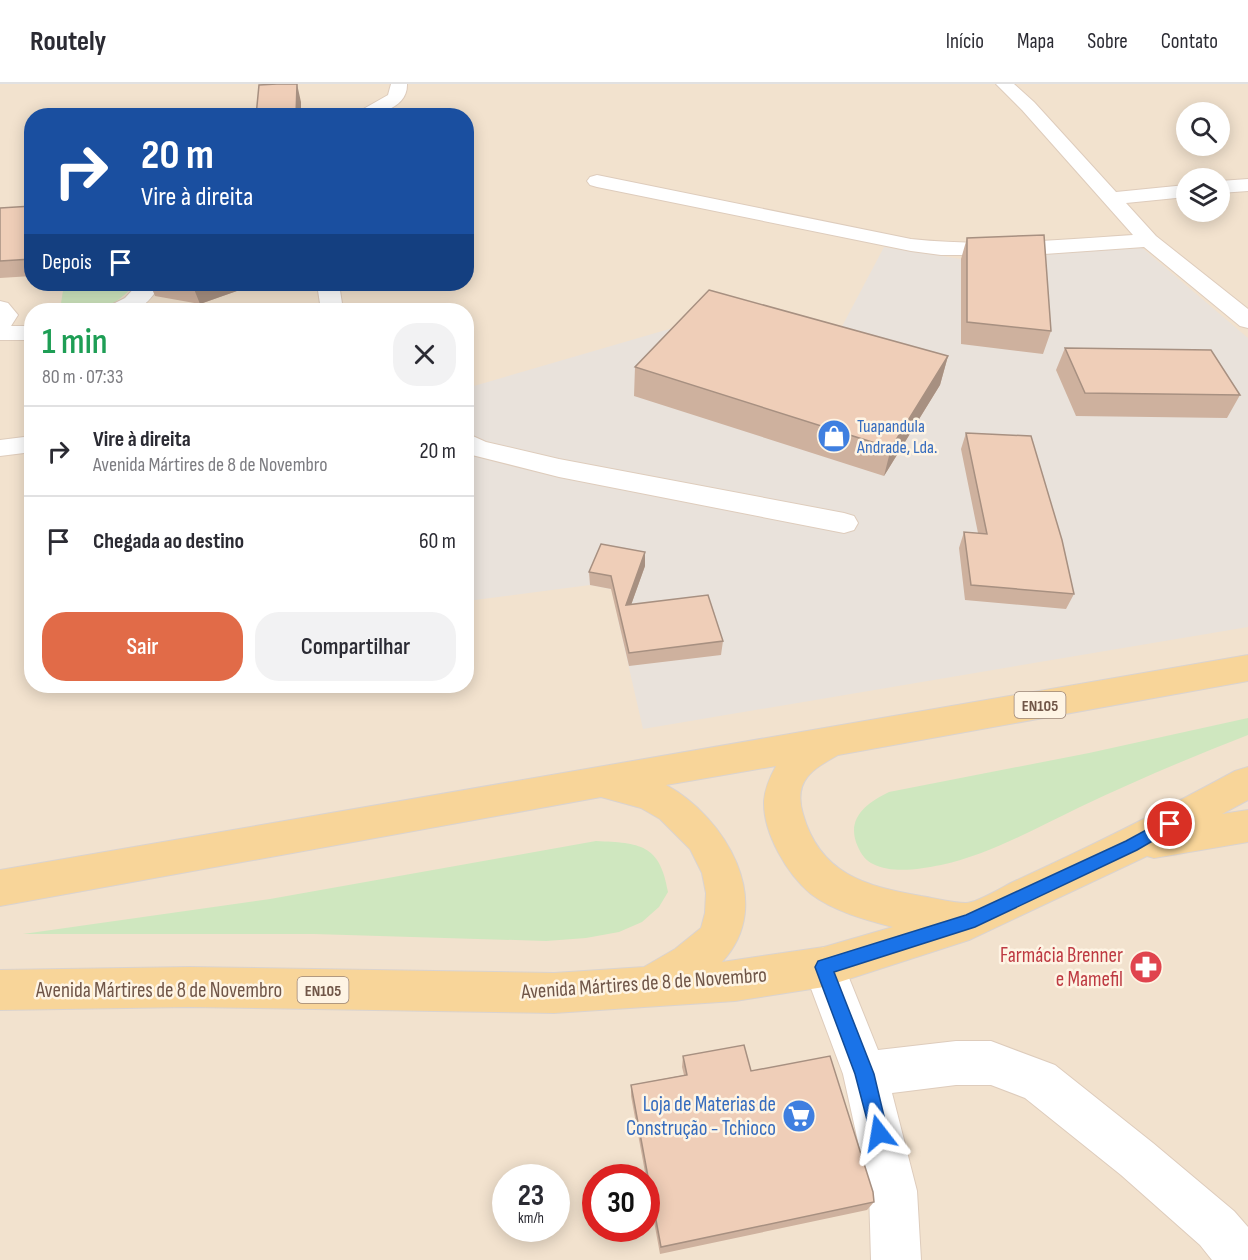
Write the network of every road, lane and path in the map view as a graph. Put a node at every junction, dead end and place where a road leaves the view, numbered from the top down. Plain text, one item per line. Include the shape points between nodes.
1 (399, 84) edge
2 (1004, 84) edge
3 (375, 108) edge
4 (597, 181) dead end
5 (1248, 184) edge
6 (1230, 187) edge
7 (1176, 192) edge
8 (1113, 198) junction
9 (1149, 240) junction
10 (143, 291) edge
11 (132, 303) edge
12 (0, 308) edge
13 (1248, 321) edge
14 (0, 325) edge
15 (0, 333) edge
16 (24, 333) edge
17 (24, 445) edge
18 (474, 446) edge
19 (0, 448) edge
20 (844, 523) dead end
21 (1248, 668) edge
22 (832, 742) junction
23 (1248, 782) edge
24 (600, 783) junction
25 (1248, 826) edge
26 (1132, 845) junction
27 (0, 888) edge
28 (969, 922) junction
29 (824, 967) junction
30 (646, 988) junction
31 (0, 990) edge
32 (865, 1074) junction
33 (896, 1260) edge
34 (1244, 1260) edge

1 - 3 street via 394,99
2 - 8 street
4 - 9 street via 950,251
5 - 6 street
7 - 8 street
8 - 9 street
9 - 13 street
10 - 11 street
12 - 14 street via 6,315
15 - 16 street
17 - 19 street
18 - 20 street via 559,468
21 - 22 main road, EN105
22 - 24 main road, EN105
22 - 28 main road via 804,755 785,780 782,801 786,828 799,854 820,880 852,897 888,908
23 - 26 main road, Avenida Mártires de 8 de Novembro / EN105
24 - 27 main road, EN105
24 - 30 main road via 653,796 677,812 704,837 722,869 727,899 719,936 687,966
25 - 26 main road
26 - 28 main road, Avenida Mártires de 8 de Novembro / EN105
28 - 29 main road, Avenida Mártires de 8 de Novembro / EN105
29 - 30 main road, Avenida Mártires de 8 de Novembro / EN105 via 735,981
29 - 32 street
30 - 31 main road, Avenida Mártires de 8 de Novembro / EN105 via 554,993 189,987
32 - 33 street via 894,1191
32 - 34 street via 956,1063 991,1063 1039,1081 1137,1159 1216,1228

